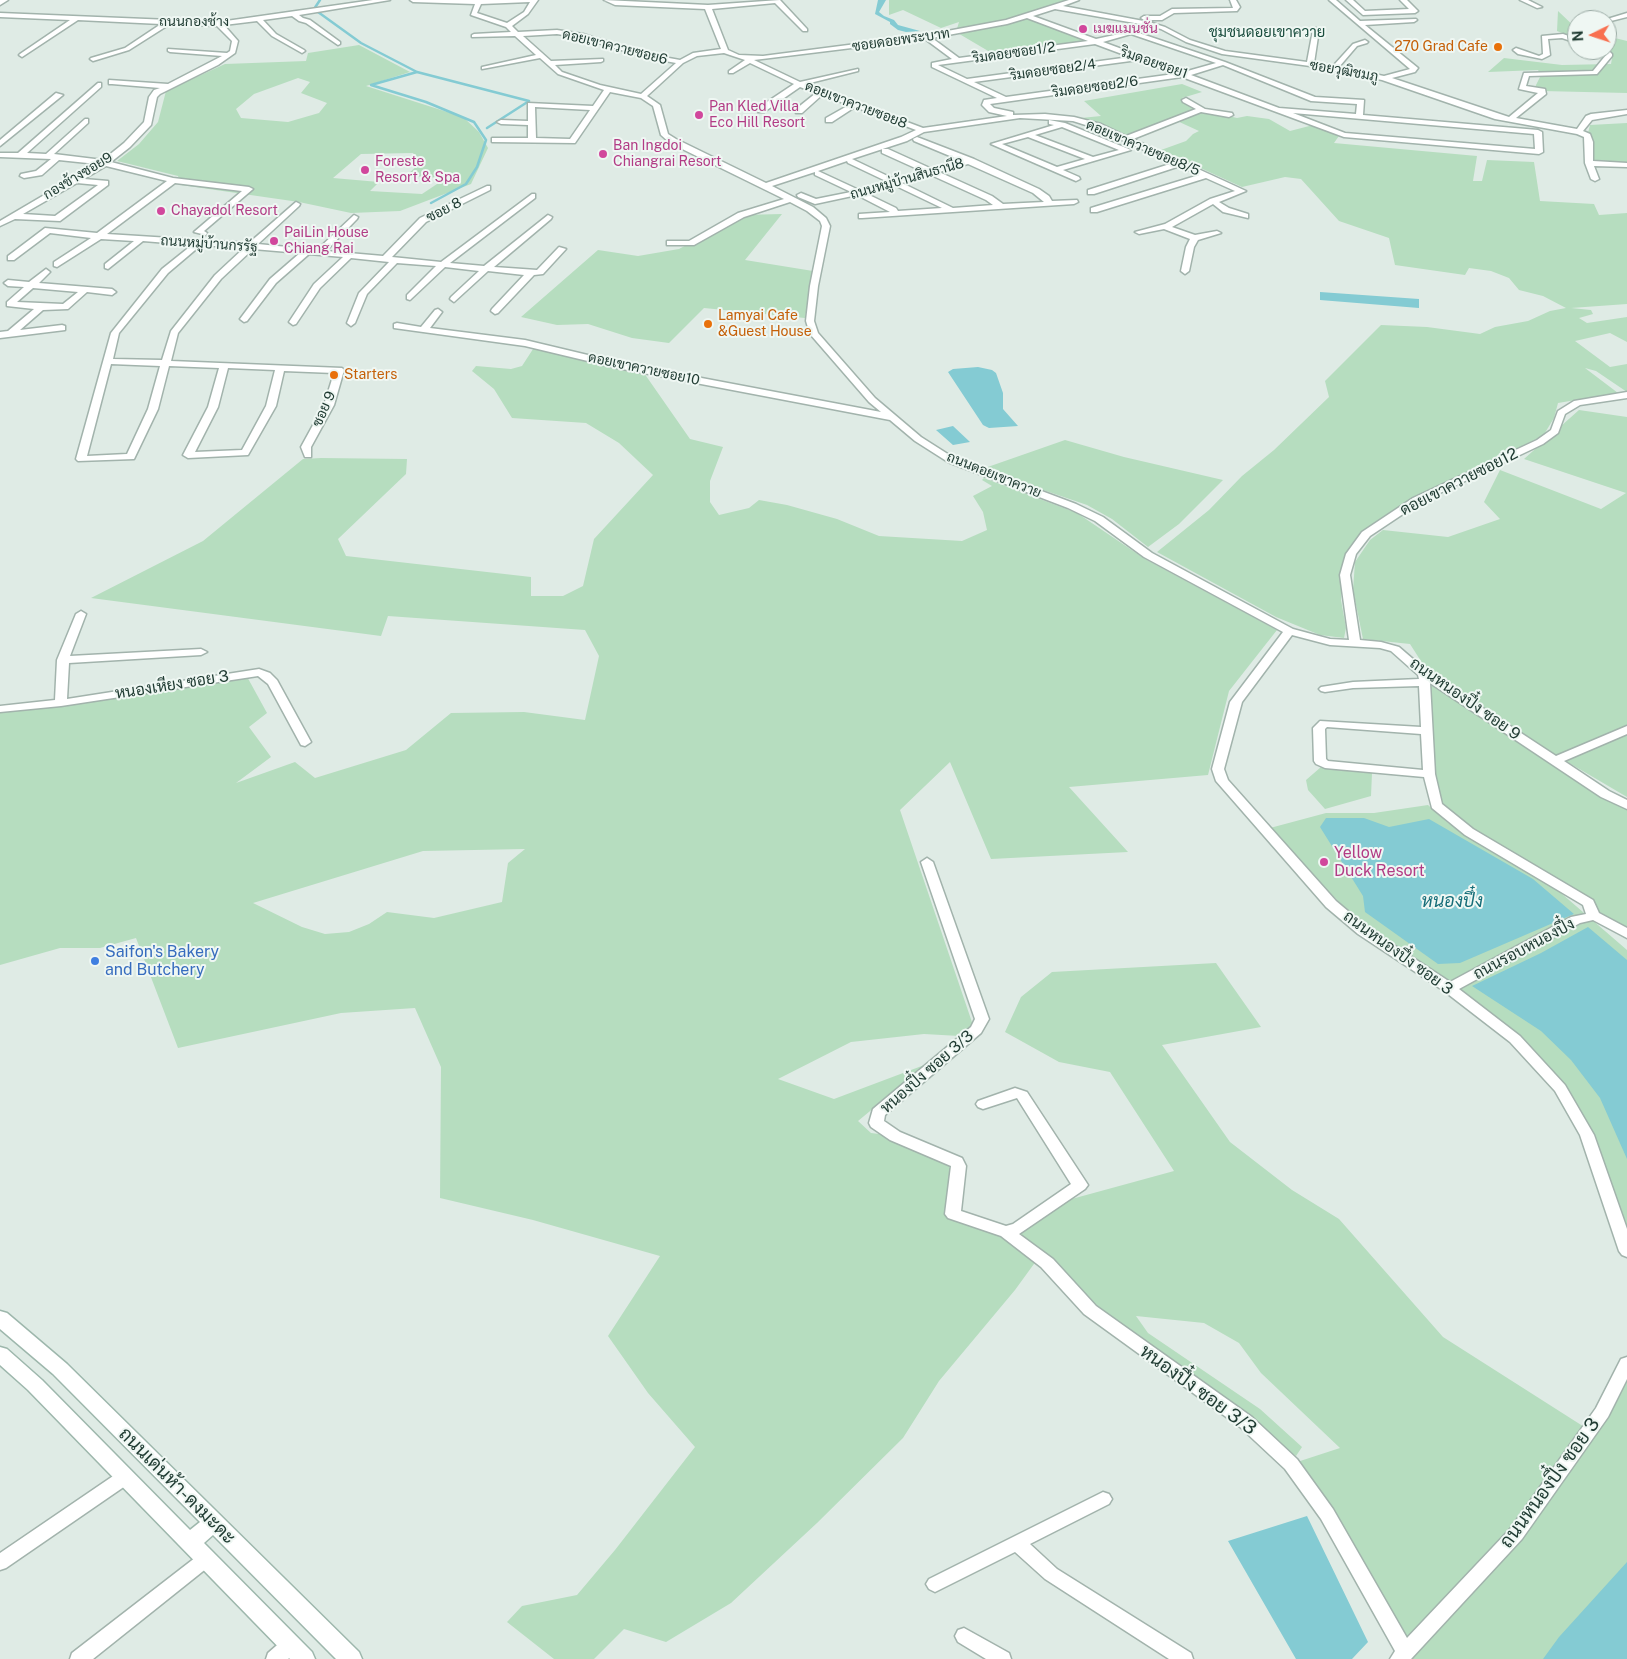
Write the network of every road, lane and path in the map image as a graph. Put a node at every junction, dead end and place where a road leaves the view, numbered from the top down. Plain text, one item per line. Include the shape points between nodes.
1 (5, 0) edge
2 (387, 0) edge
3 (413, 0) edge
4 (420, 0) edge
5 (534, 0) edge
6 (606, 0) edge
7 (777, 0) edge
8 (1076, 0) edge
9 (1233, 0) edge
10 (1332, 0) edge
11 (1349, 0) edge
12 (1402, 0) edge
13 (1523, 0) edge
14 (479, 1) edge
15 (724, 3) edge
16 (0, 4) edge
17 (1055, 7) junction
18 (1539, 7) dead end
19 (708, 8) junction
20 (294, 14) junction
21 (0, 15) edge
22 (1028, 16) junction
23 (77, 18) junction
24 (260, 18) junction
25 (1126, 18) junction
26 (1414, 20) dead end
27 (166, 23) junction
28 (1358, 23) junction
29 (219, 24) junction
30 (508, 26) junction
31 (805, 30) dead end
32 (1316, 30) dead end
33 (518, 34) junction
34 (474, 36) dead end
35 (926, 37) junction
36 (1567, 37) edge
37 (1094, 42) junction
38 (1364, 42) dead end
39 (338, 43) dead end
40 (170, 50) dead end
41 (1516, 50) dead end
42 (302, 51) dead end
43 (725, 51) junction
44 (22, 55) dead end
45 (229, 55) junction
46 (541, 56) junction
47 (1140, 58) junction
48 (93, 59) dead end
49 (749, 59) junction
50 (601, 60) dead end
51 (958, 60) junction
52 (1606, 60) edge
53 (681, 62) junction
54 (1223, 62) junction
55 (550, 63) junction
56 (1310, 64) junction
57 (484, 68) dead end
58 (1334, 69) junction
59 (856, 70) dead end
60 (731, 72) dead end
61 (1186, 74) junction
62 (1384, 78) junction
63 (966, 81) junction
64 (112, 82) dead end
65 (98, 84) dead end
66 (799, 84) junction
67 (167, 86) junction
68 (608, 89) junction
69 (821, 92) junction
70 (59, 95) dead end
71 (643, 96) junction
72 (1004, 99) junction
73 (1314, 99) junction
74 (1186, 100) dead end
75 (854, 105) junction
76 (595, 108) junction
77 (761, 110) dead end
78 (1201, 110) junction
79 (1280, 110) junction
80 (798, 111) dead end
81 (1627, 112) edge
82 (1312, 113) junction
83 (1229, 115) dead end
84 (1020, 116) junction
85 (1037, 116) junction
86 (1359, 117) junction
87 (829, 120) dead end
88 (1509, 120) junction
89 (85, 121) dead end
90 (501, 122) dead end
91 (531, 123) junction
92 (1062, 125) junction
93 (922, 130) junction
94 (1579, 132) junction
95 (1029, 135) junction
96 (1128, 138) junction
97 (916, 139) dead end
98 (494, 140) dead end
99 (532, 140) junction
100 (0, 144) edge
101 (885, 151) dead end
102 (0, 155) edge
103 (19, 156) junction
104 (48, 156) junction
105 (57, 157) junction
106 (1093, 160) junction
107 (852, 161) dead end
108 (971, 162) junction
109 (105, 163) junction
110 (1181, 163) junction
111 (1590, 163) junction
112 (1627, 165) edge
113 (1056, 170) junction
114 (933, 172) junction
115 (818, 173) dead end
116 (1206, 175) junction
117 (24, 176) dead end
118 (1076, 179) dead end
119 (1595, 179) dead end
120 (72, 180) junction
121 (174, 180) junction
122 (795, 182) dead end
123 (895, 183) junction
124 (766, 186) junction
125 (487, 188) dead end
126 (1091, 192) dead end
127 (859, 193) junction
128 (532, 196) dead end
129 (843, 197) junction
130 (790, 199) junction
131 (1213, 201) junction
132 (1074, 202) dead end
133 (296, 204) dead end
134 (1049, 204) junction
135 (1001, 207) junction
136 (810, 209) junction
137 (952, 210) junction
138 (1094, 210) dead end
139 (895, 214) junction
140 (13, 216) junction
141 (862, 216) dead end
142 (1245, 216) dead end
143 (354, 217) dead end
144 (548, 217) dead end
145 (0, 224) edge
146 (1168, 226) junction
147 (1139, 232) dead end
148 (203, 233) dead end
149 (1216, 233) dead end
150 (99, 236) junction
151 (1195, 238) junction
152 (141, 239) junction
153 (199, 243) junction
154 (670, 243) dead end
155 (250, 246) junction
156 (562, 249) dead end
157 (306, 252) junction
158 (319, 253) junction
159 (349, 256) junction
160 (11, 258) dead end
161 (390, 260) junction
162 (57, 264) dead end
163 (442, 264) junction
164 (108, 266) dead end
165 (486, 269) junction
166 (1185, 271) dead end
167 (46, 272) dead end
168 (531, 273) junction
169 (8, 283) dead end
170 (32, 286) junction
171 (84, 291) junction
172 (112, 292) dead end
173 (410, 297) dead end
174 (454, 299) dead end
175 (41, 307) junction
176 (495, 311) dead end
177 (438, 312) dead end
178 (244, 319) dead end
179 (293, 322) dead end
180 (352, 323) dead end
181 (397, 326) dead end
182 (62, 328) dead end
183 (423, 330) junction
184 (10, 334) junction
185 (0, 335) edge
186 (106, 361) junction
187 (164, 363) junction
188 (224, 365) junction
189 (280, 367) junction
190 (1626, 396) edge
191 (890, 417) junction
192 (307, 451) dead end
193 (81, 614) dead end
194 (1289, 630) junction
195 (1355, 644) junction
196 (201, 652) dead end
197 (63, 660) junction
198 (1424, 678) junction
199 (1325, 689) dead end
200 (61, 703) junction
201 (0, 709) edge
202 (1627, 730) edge
203 (1426, 731) junction
204 (306, 742) dead end
205 (1555, 761) junction
206 (1429, 774) junction
207 (1627, 805) edge
208 (927, 862) dead end
209 (1594, 916) junction
210 (1627, 934) edge
211 (1449, 988) junction
212 (983, 1104) dead end
213 (1006, 1232) junction
214 (1627, 1251) edge
215 (0, 1318) edge
216 (0, 1354) edge
217 (1627, 1363) edge
218 (125, 1476) junction
219 (1103, 1499) dead end
220 (214, 1524) junction
221 (190, 1542) junction
222 (1016, 1542) junction
223 (206, 1559) junction
224 (0, 1563) edge
225 (935, 1584) dead end
226 (964, 1636) dead end
227 (297, 1652) edge
228 (1402, 1656) edge
229 (78, 1659) edge
230 (275, 1659) edge
231 (350, 1659) edge
232 (1002, 1659) edge
233 (1184, 1659) edge

1 - 16 street
2 - 20 street, ถนนกองช้าง
3 - 4 street
4 - 14 street
5 - 14 street
5 - 30 street via 526,13
6 - 19 street
7 - 15 street
7 - 31 street
8 - 17 street, ซอยดอยพระบาท
9 - 25 street via 1237,7 1235,10 1172,11 1162,18
10 - 28 street
11 - 12 street via 1363,13 1415,11
13 - 18 street
14 - 30 street via 473,14
15 - 19 street
17 - 22 street, ซอยดอยพระบาท
17 - 25 street, ซอยวุฒิชมภู
19 - 43 street
20 - 24 street, ถนนกองช้าง
20 - 39 street
21 - 23 street, ถนนกองช้าง
22 - 35 street, ซอยดอยพระบาท via 987,27
22 - 37 street, ริมดอยซอย1
23 - 27 street, ถนนกองช้าง
23 - 44 street
24 - 29 street, ถนนกองช้าง
24 - 42 street via 274,35
25 - 56 street, ซอยวุฒิชมภู via 1163,28 1188,41 1224,53
26 - 28 street
27 - 29 street, ถนนกองช้าง
27 - 48 street via 127,49
28 - 62 street via 1415,68
29 - 45 street via 234,41
30 - 33 street
32 - 56 street
33 - 34 street, ดอยเขาควายซอย6
33 - 46 street
33 - 53 street, ดอยเขาควายซอย6 via 556,32 583,36 646,56
35 - 49 street, ซอยดอยพระบาท
35 - 51 street
36 - 41 street via 1544,37 1547,56 1540,58
37 - 47 street, ริมดอยซอย1
37 - 51 street, ริมดอยซอย1/2
37 - 54 street, ริมดอยซอย1/2 via 1131,32
38 - 58 street via 1355,45
40 - 45 street
43 - 49 street, ซอยดอยพระบาท
43 - 53 street via 695,54
45 - 67 street, กองช้างซอย9
46 - 55 street
46 - 57 street
47 - 61 street, ริมดอยซอย1
47 - 63 street, ริมดอยซอย2/4
49 - 60 street
49 - 66 street, ดอยเขาควายซอย8
50 - 55 street
51 - 63 street, ริมดอยซอย1/2 via 934,66
52 - 88 street via 1595,73 1526,74 1522,87 1542,91 1542,94
53 - 71 street
54 - 61 street, ริมดอยซอย2/6
54 - 73 street, ริมดอยซอย1/2
55 - 68 street via 560,73
56 - 58 street, ซอยวุฒิชมภู
58 - 62 street, ซอยวุฒิชมภู
59 - 66 street
61 - 72 street, ริมดอยซอย2/6
61 - 79 street, ริมดอยซอย1
62 - 88 street, ซอยวุฒิชมภู
63 - 72 street
64 - 67 street
65 - 103 street
66 - 69 street, ดอยเขาควายซอย8
66 - 77 street
67 - 109 street, กองช้างซอย9 via 153,98 148,123
68 - 71 street
68 - 76 street
69 - 75 street, ดอยเขาควายซอย8
69 - 80 street
70 - 100 street
71 - 124 street, ถนนดอยเขาควาย via 656,105 666,135 672,141
72 - 84 street via 987,102 986,105 992,110
73 - 82 street
73 - 86 street, ริมดอยซอย1/2 via 1361,102
74 - 78 street
75 - 87 street
75 - 93 street, ดอยเขาควายซอย8
76 - 91 street via 530,105
76 - 99 street via 572,141
78 - 83 street
78 - 96 street
79 - 82 street
79 - 86 street, ริมดอยซอย1 via 1344,135 1539,152 1538,132
81 - 94 street via 1589,118
82 - 86 street
84 - 85 street, ดอยเขาควายซอย8/5
84 - 93 street, ดอยเขาควายซอย8/5
85 - 92 street
85 - 96 street, ดอยเขาควายซอย8/5 via 1074,119
88 - 94 street, ซอยวุฒิชมภู
89 - 104 street
90 - 91 street
91 - 99 street
92 - 95 street
92 - 106 street via 1126,150
93 - 124 street, ดอยเขาควายซอย8
94 - 111 street via 1587,136
95 - 106 street
95 - 113 street via 994,144
96 - 110 street, ดอยเขาควายซอย8/5
97 - 108 street
98 - 99 street
101 - 114 street
102 - 103 street
103 - 104 street
104 - 105 street
105 - 109 street
105 - 117 street via 39,173
106 - 113 street
107 - 123 street
108 - 114 street, ถนนหมู่บ้านสินธานี8
108 - 134 street via 1036,191
109 - 120 street, กองช้างซอย9
109 - 121 street
110 - 116 street, ดอยเขาควายซอย8/5
110 - 126 street
111 - 112 street
111 - 119 street
113 - 118 street
114 - 123 street, ถนนหมู่บ้านสินธานี8
114 - 135 street via 989,198
115 - 127 street
116 - 131 street, ดอยเขาควายซอย8/5 via 1242,191
116 - 138 street
120 - 140 street, กองช้างซอย9
120 - 140 street via 105,183 58,219
121 - 148 street via 249,189 198,232
121 - 150 street
122 - 129 street via 787,188 815,202
123 - 127 street, ถนนหมู่บ้านสินธานี8
123 - 137 street
124 - 130 street, ถนนดอยเขาควาย
125 - 161 street, ซอย 8 via 423,220
127 - 129 street, ถนนหมู่บ้านสินธานี8
127 - 139 street
128 - 163 street
129 - 136 street
130 - 136 street, ถนนดอยเขาควาย
130 - 154 street via 741,215 691,243
131 - 142 street via 1226,210
131 - 146 street
132 - 134 street
133 - 155 street
134 - 135 street
135 - 137 street
136 - 191 street, ถนนดอยเขาควาย via 826,226 810,321 814,334
137 - 139 street
139 - 141 street
140 - 145 street, กองช้างซอย9
143 - 158 street
144 - 165 street
146 - 147 street
146 - 151 street via 1168,229
149 - 151 street
150 - 152 street, ถนนหมู่บ้านกรรัฐ
150 - 160 street, ถนนหมู่บ้านกรรัฐ via 48,230
150 - 162 street
151 - 166 street
152 - 153 street, ถนนหมู่บ้านกรรัฐ
152 - 164 street
153 - 155 street, ถนนหมู่บ้านกรรัฐ
153 - 186 street via 165,271 120,326
155 - 157 street, ถนนหมู่บ้านกรรัฐ
155 - 187 street via 218,277 174,333
156 - 168 street via 540,272
157 - 158 street, ถนนหมู่บ้านกรรัฐ
157 - 178 street via 273,281
158 - 159 street, ถนนหมู่บ้านกรรัฐ
159 - 161 street, ถนนหมู่บ้านกรรัฐ
159 - 179 street via 317,286
161 - 163 street, ถนนหมู่บ้านกรรัฐ
161 - 180 street, ซอย 8 via 363,293
163 - 165 street, ถนนหมู่บ้านกรรัฐ
163 - 173 street
165 - 168 street, ถนนหมู่บ้านกรรัฐ
165 - 174 street
167 - 170 street
168 - 176 street
169 - 170 street
170 - 171 street
170 - 175 street via 10,304
171 - 172 street
171 - 175 street via 65,307
175 - 184 street
177 - 183 street
181 - 183 street, ดอยเขาควายซอย10
182 - 184 street
183 - 191 street, ดอยเขาควายซอย10 via 525,343 617,365
184 - 185 street
186 - 187 street
186 - 187 street via 81,458 131,457 153,409
187 - 188 street
188 - 189 street
188 - 189 street via 213,407 188,455 246,453 271,406
189 - 192 street, ซอย 9 via 339,370 329,405
190 - 195 street, ดอยเขาควายซอย12 via 1576,403 1561,412 1555,431 1540,442 1417,500 1366,534 1351,554 1345,575
191 - 194 street, ถนนดอยเขาควาย via 951,460 1099,519 1148,555
193 - 197 street
194 - 195 street, ถนนหนองปึ๋ง ซอย 9 via 1330,642
194 - 211 street, ถนนหนองปึ๋ง ซอย 3 via 1236,702 1218,769 1222,781 1331,904 1363,931
195 - 198 street, ถนนหนองปึ๋ง ซอย 9 via 1395,649
196 - 197 street
197 - 200 street
198 - 199 street
198 - 203 street
198 - 205 street, ถนนหนองปึ๋ง ซอย 9
200 - 201 street, หนองเหียง ซอย 3
200 - 204 street, หนองเหียง ซอย 3 via 259,672 272,682
202 - 205 street
203 - 206 street
203 - 206 street via 1324,723 1319,728 1320,761 1324,764
205 - 207 street, ถนนหนองปึ๋ง ซอย 9
206 - 209 street via 1439,809 1469,832 1588,903
208 - 213 street, หนองปึ๋ง ซอย 3/3 via 982,1019 976,1030 878,1113 876,1123 895,1136 954,1160 959,1166 953,1214
209 - 210 street, ถนนรอบหนองปึ๋ง
209 - 211 street, ถนนรอบหนองปึ๋ง via 1576,920
211 - 214 street, ถนนหนองปึ๋ง ซอย 3 via 1515,1040 1560,1088 1587,1135
212 - 213 street via 1015,1093 1022,1095 1080,1185 1018,1228
213 - 228 street, หนองปึ๋ง ซอย 3/3 via 1047,1263 1090,1310 1246,1422 1290,1464 1327,1514
215 - 220 main road, ถนนเด่นห้า-ดงมะดะ via 60,1369
216 - 218 main road, ถนนเด่นห้า-ดงมะดะ
217 - 228 street, ถนนหนองปึ๋ง ซอย 3 via 1602,1412 1516,1534
218 - 221 main road, ถนนเด่นห้า-ดงมะดะ
218 - 224 street
219 - 222 street
220 - 221 main road
220 - 231 main road, ถนนเด่นห้า-ดงมะดะ
221 - 223 main road, ถนนเด่นห้า-ดงมะดะ
222 - 225 street
222 - 233 street via 1051,1574
223 - 227 main road, ถนนเด่นห้า-ดงมะดะ
223 - 229 street
226 - 232 street
227 - 230 street

